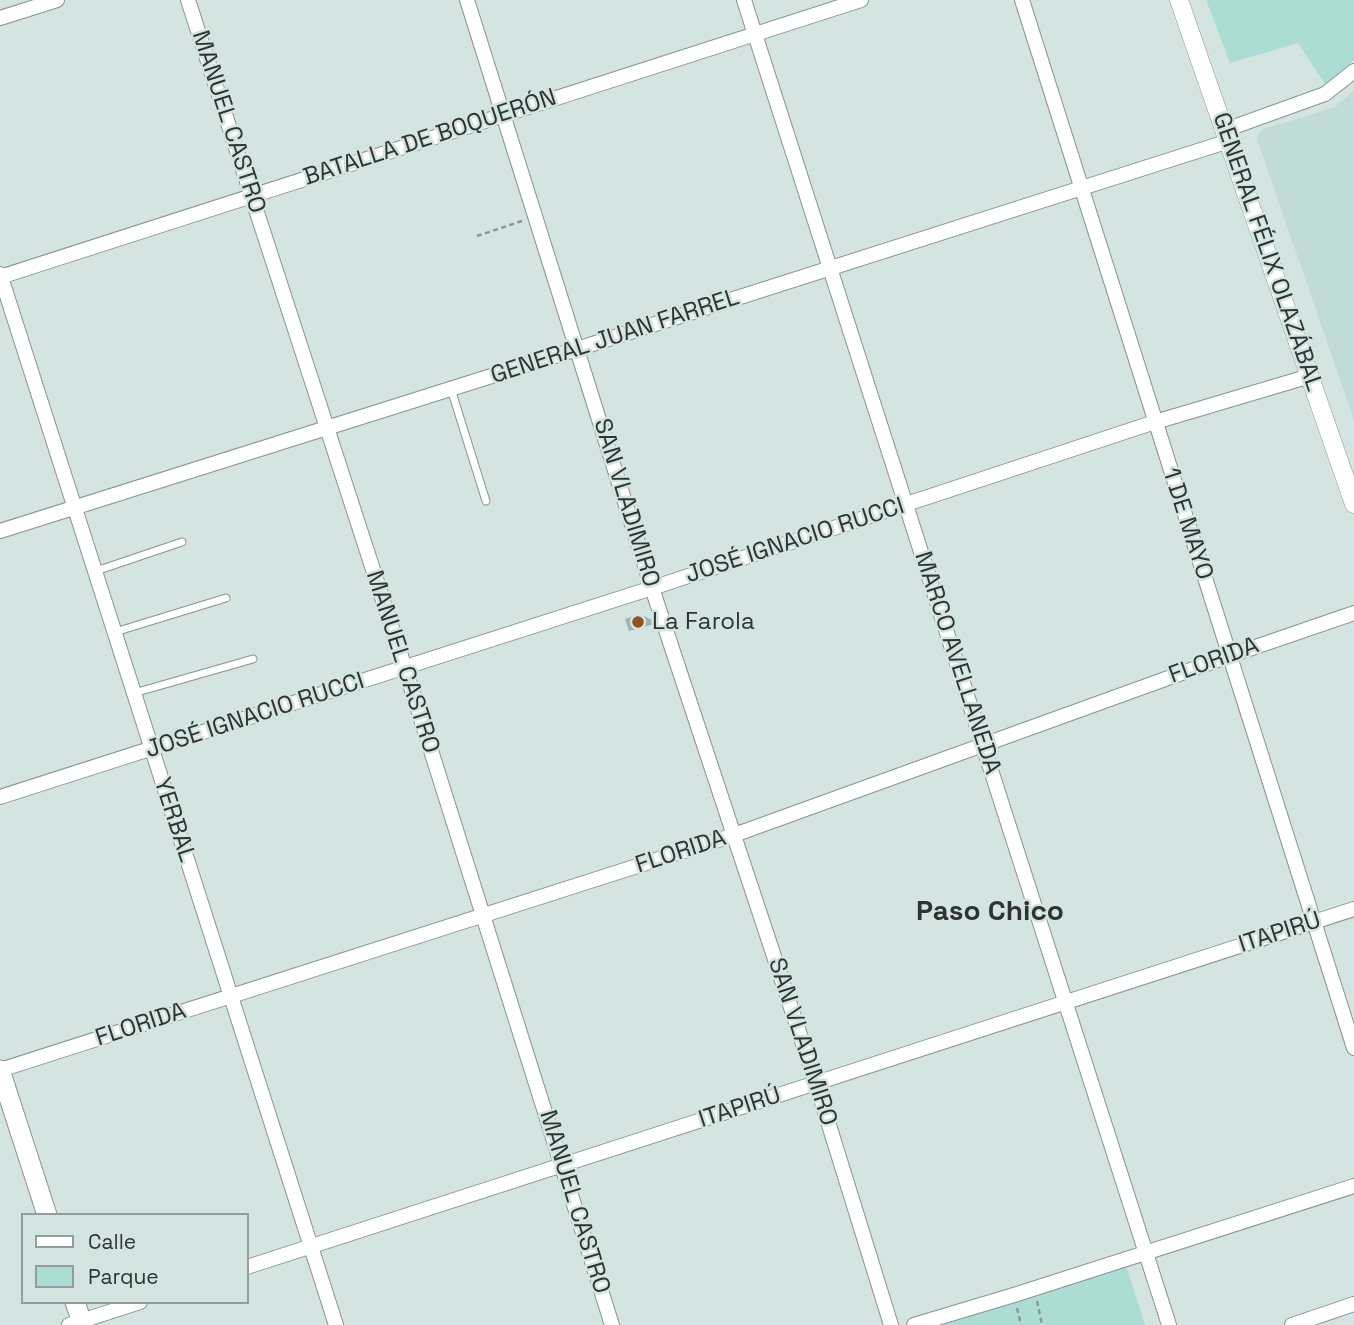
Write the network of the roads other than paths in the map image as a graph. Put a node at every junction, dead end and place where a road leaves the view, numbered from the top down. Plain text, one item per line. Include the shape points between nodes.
1 (57, 0) edge
2 (188, 0) edge
3 (467, 0) edge
4 (744, 0) edge
5 (860, 0) edge
6 (1022, 0) edge
7 (1179, 0) edge
8 (0, 18) edge
9 (755, 34) junction
10 (1354, 71) edge
11 (503, 114) junction
12 (1227, 135) junction
13 (1082, 188) junction
14 (253, 197) junction
15 (831, 267) junction
16 (0, 276) edge
17 (578, 349) junction
18 (1310, 376) junction
19 (451, 388) junction
20 (1155, 422) junction
21 (325, 427) junction
22 (486, 501) dead end
23 (1354, 504) edge
24 (906, 505) junction
25 (75, 507) junction
26 (0, 531) edge
27 (182, 542) dead end
28 (96, 571) junction
29 (652, 588) junction
30 (226, 598) dead end
31 (1354, 613) edge
32 (115, 632) junction
33 (1229, 656) junction
34 (253, 659) dead end
35 (405, 668) junction
36 (134, 693) junction
37 (983, 745) junction
38 (151, 749) junction
39 (0, 797) edge
40 (734, 835) junction
41 (1354, 909) edge
42 (482, 917) junction
43 (1314, 921) junction
44 (231, 996) junction
45 (1065, 1003) junction
46 (1354, 1048) edge
47 (0, 1070) edge
48 (816, 1083) junction
49 (563, 1166) junction
50 (1354, 1186) edge
51 (46, 1213) edge
52 (310, 1247) junction
53 (1145, 1253) junction
54 (248, 1268) edge
55 (75, 1304) edge
56 (134, 1304) edge
57 (1354, 1304) edge
58 (1331, 1319) edge
59 (78, 1324) edge
60 (336, 1325) edge
61 (612, 1325) edge
62 (891, 1325) edge
63 (914, 1325) edge
64 (1169, 1325) edge
65 (1292, 1325) edge

1 - 8 street
2 - 14 street, MANUEL CASTRO
3 - 11 street, SAN VLADIMIRO
4 - 9 street, MARCO AVELLANEDA
5 - 9 street, BATALLA DE BOQUERÓN
6 - 13 street, 1 DE MAYO
7 - 12 street, GENERAL FÉLIX OLAZÁBAL
9 - 11 street, BATALLA DE BOQUERÓN
9 - 15 street, MARCO AVELLANEDA
10 - 12 street, GENERAL JUAN FARREL via 1325,94
11 - 14 street, BATALLA DE BOQUERÓN
11 - 17 street, SAN VLADIMIRO
12 - 13 street, GENERAL JUAN FARREL
12 - 18 street, GENERAL FÉLIX OLAZÁBAL
13 - 15 street, GENERAL JUAN FARREL
13 - 20 street, 1 DE MAYO
14 - 16 street, BATALLA DE BOQUERÓN
14 - 21 street, MANUEL CASTRO
15 - 17 street, GENERAL JUAN FARREL
15 - 24 street, MARCO AVELLANEDA
16 - 25 street, YERBAL
17 - 19 street, GENERAL JUAN FARREL
17 - 29 street, SAN VLADIMIRO
18 - 20 street, JOSÉ IGNACIO RUCCI
18 - 23 street, GENERAL FÉLIX OLAZÁBAL
19 - 21 street, GENERAL JUAN FARREL
19 - 22 lane
20 - 24 street, JOSÉ IGNACIO RUCCI
20 - 33 street, 1 DE MAYO
21 - 25 street, GENERAL JUAN FARREL
21 - 35 street, MANUEL CASTRO
24 - 29 street, JOSÉ IGNACIO RUCCI
24 - 37 street, MARCO AVELLANEDA
25 - 26 street, GENERAL JUAN FARREL
25 - 28 street, YERBAL
27 - 28 lane
28 - 32 street, YERBAL
29 - 35 street, JOSÉ IGNACIO RUCCI
29 - 40 street, SAN VLADIMIRO
30 - 32 lane
31 - 33 street, FLORIDA
32 - 36 street, YERBAL
33 - 37 street, FLORIDA
33 - 43 street, 1 DE MAYO
34 - 36 lane
35 - 38 street, JOSÉ IGNACIO RUCCI
35 - 42 street, MANUEL CASTRO
36 - 38 street, YERBAL
37 - 40 street, FLORIDA
37 - 45 street, MARCO AVELLANEDA
38 - 39 street, JOSÉ IGNACIO RUCCI
38 - 44 street, YERBAL
40 - 42 street, FLORIDA
40 - 48 street, SAN VLADIMIRO
41 - 43 street, ITAPIRÚ
42 - 44 street, FLORIDA
42 - 49 street, MANUEL CASTRO
43 - 45 street, ITAPIRÚ
43 - 46 street, 1 DE MAYO
44 - 47 street, FLORIDA
44 - 52 street, YERBAL
45 - 48 street, ITAPIRÚ
45 - 53 street, MARCO AVELLANEDA
47 - 51 main road
48 - 49 street, ITAPIRÚ
48 - 62 street, SAN VLADIMIRO
49 - 52 street, ITAPIRÚ
49 - 61 street, MANUEL CASTRO
50 - 53 street
52 - 54 street, ITAPIRÚ
52 - 60 street, YERBAL
53 - 63 street
53 - 64 street, MARCO AVELLANEDA
55 - 59 main road
56 - 59 street
57 - 58 street
58 - 65 street

